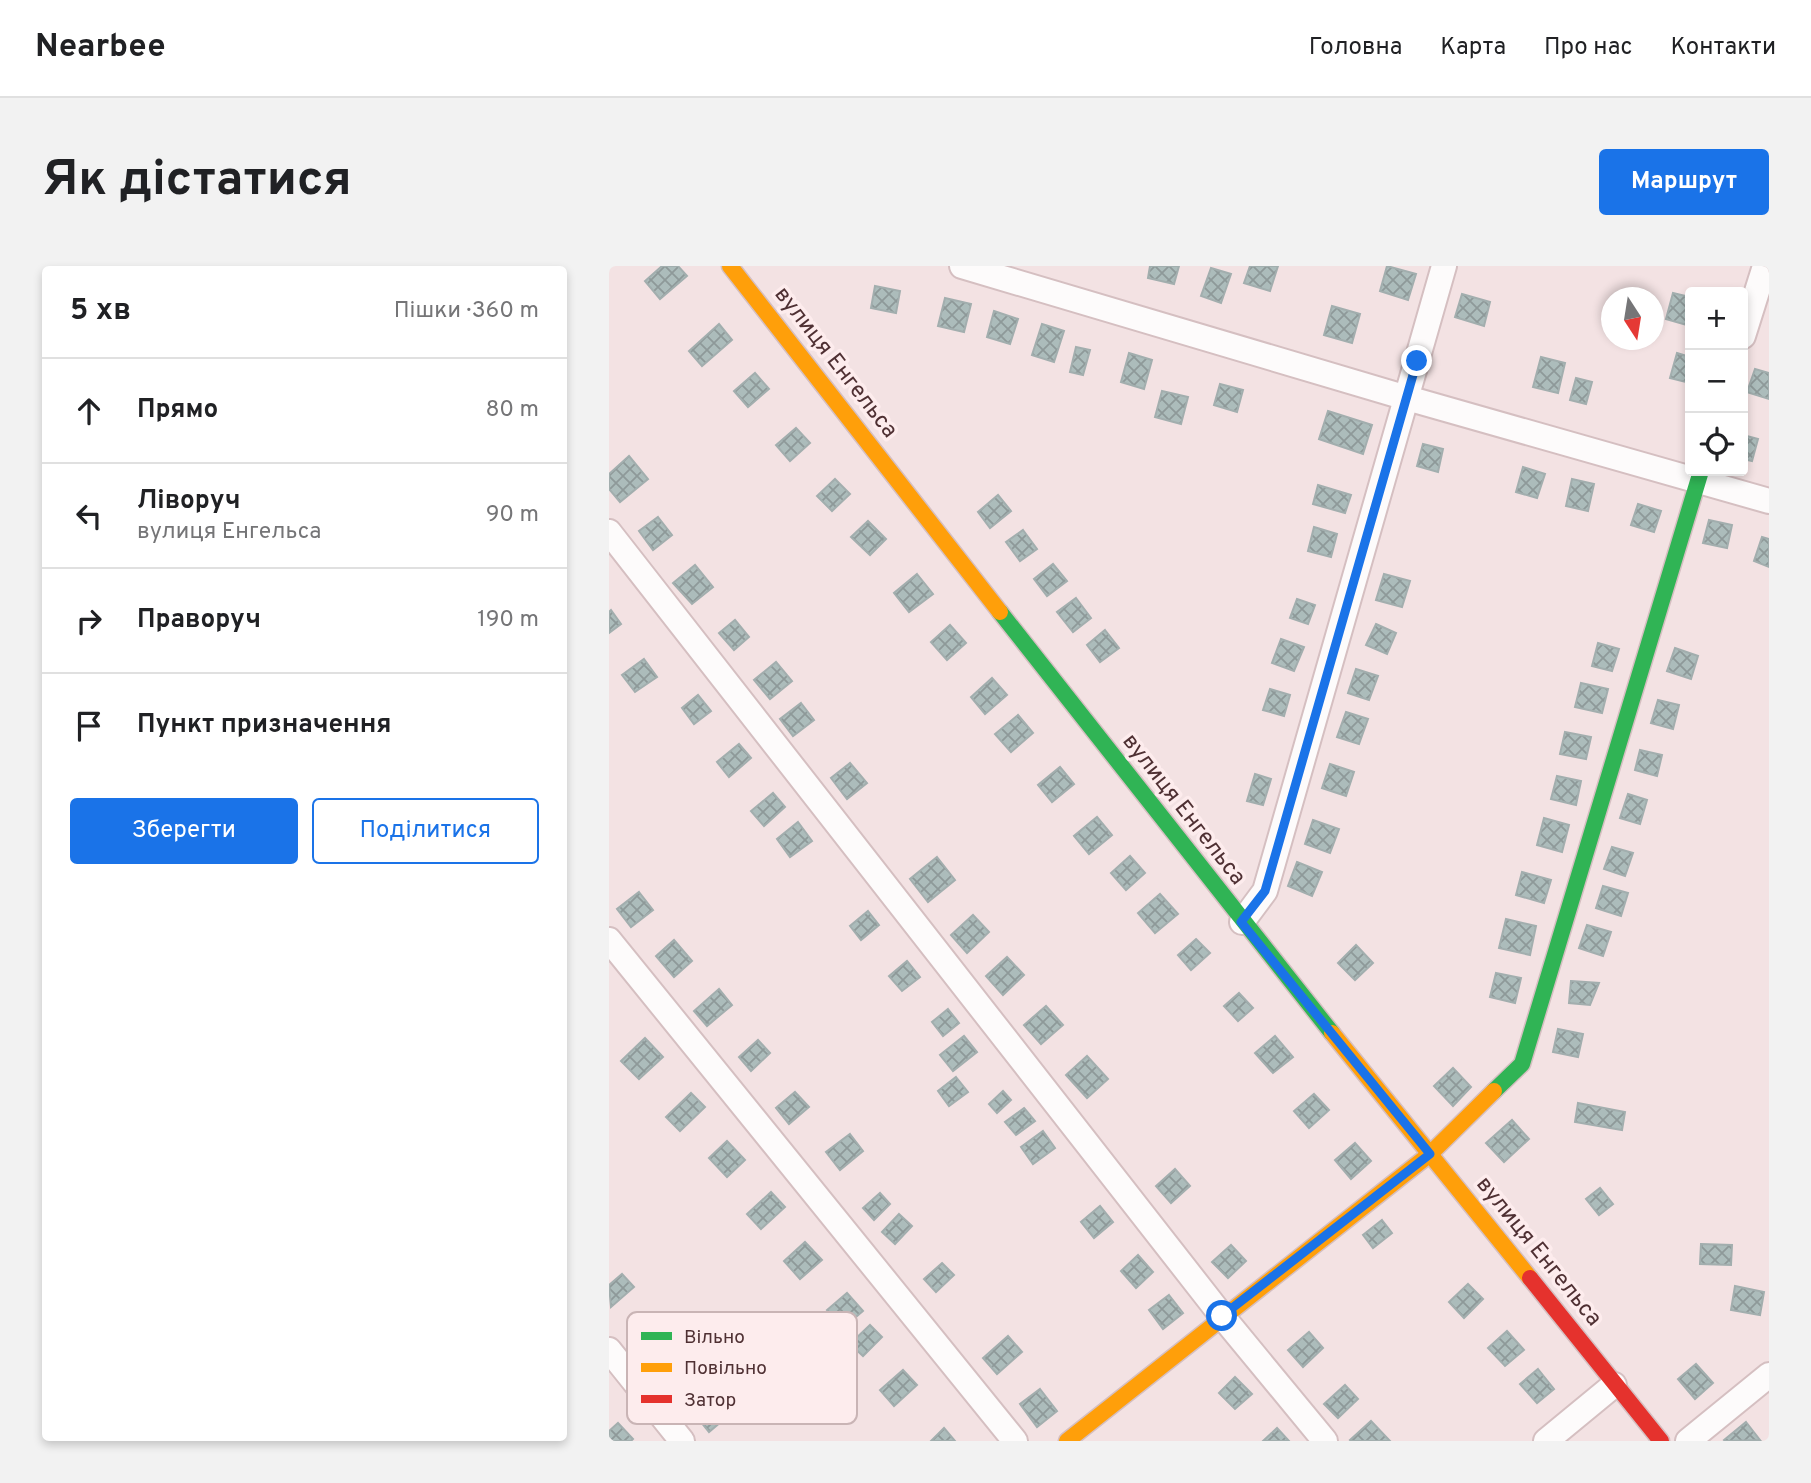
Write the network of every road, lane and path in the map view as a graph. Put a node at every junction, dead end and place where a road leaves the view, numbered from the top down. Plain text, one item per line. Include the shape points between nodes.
1 (730, 266) edge
2 (962, 266) edge
3 (1444, 266) edge
4 (1765, 266) edge
5 (1748, 320) edge
6 (1407, 398) junction
7 (1685, 471) edge
8 (1699, 476) edge
9 (1702, 476) edge
10 (1769, 500) edge
11 (609, 532) edge
12 (1241, 922) junction
13 (609, 940) edge
14 (1430, 1154) junction
15 (1222, 1316) junction
16 (609, 1350) edge
17 (627, 1372) edge
18 (1769, 1375) edge
19 (1615, 1385) junction
20 (668, 1424) edge
21 (682, 1441) edge
22 (1015, 1441) edge
23 (1067, 1441) edge
24 (1325, 1441) edge
25 (1546, 1441) edge
26 (1661, 1441) edge
27 (1688, 1441) edge

1 - 12 street, вулиця Енгельса
2 - 6 street
3 - 6 street
4 - 5 street
6 - 7 street
6 - 12 street via 1265,891
8 - 14 street via 1522,1064
9 - 10 street
11 - 15 street
12 - 14 street, вулиця Енгельса
13 - 22 street
14 - 15 street
14 - 19 street, вулиця Енгельса
15 - 23 street
15 - 24 street
16 - 17 street
18 - 27 street
19 - 25 street
19 - 26 street, вулиця Енгельса
20 - 21 street

